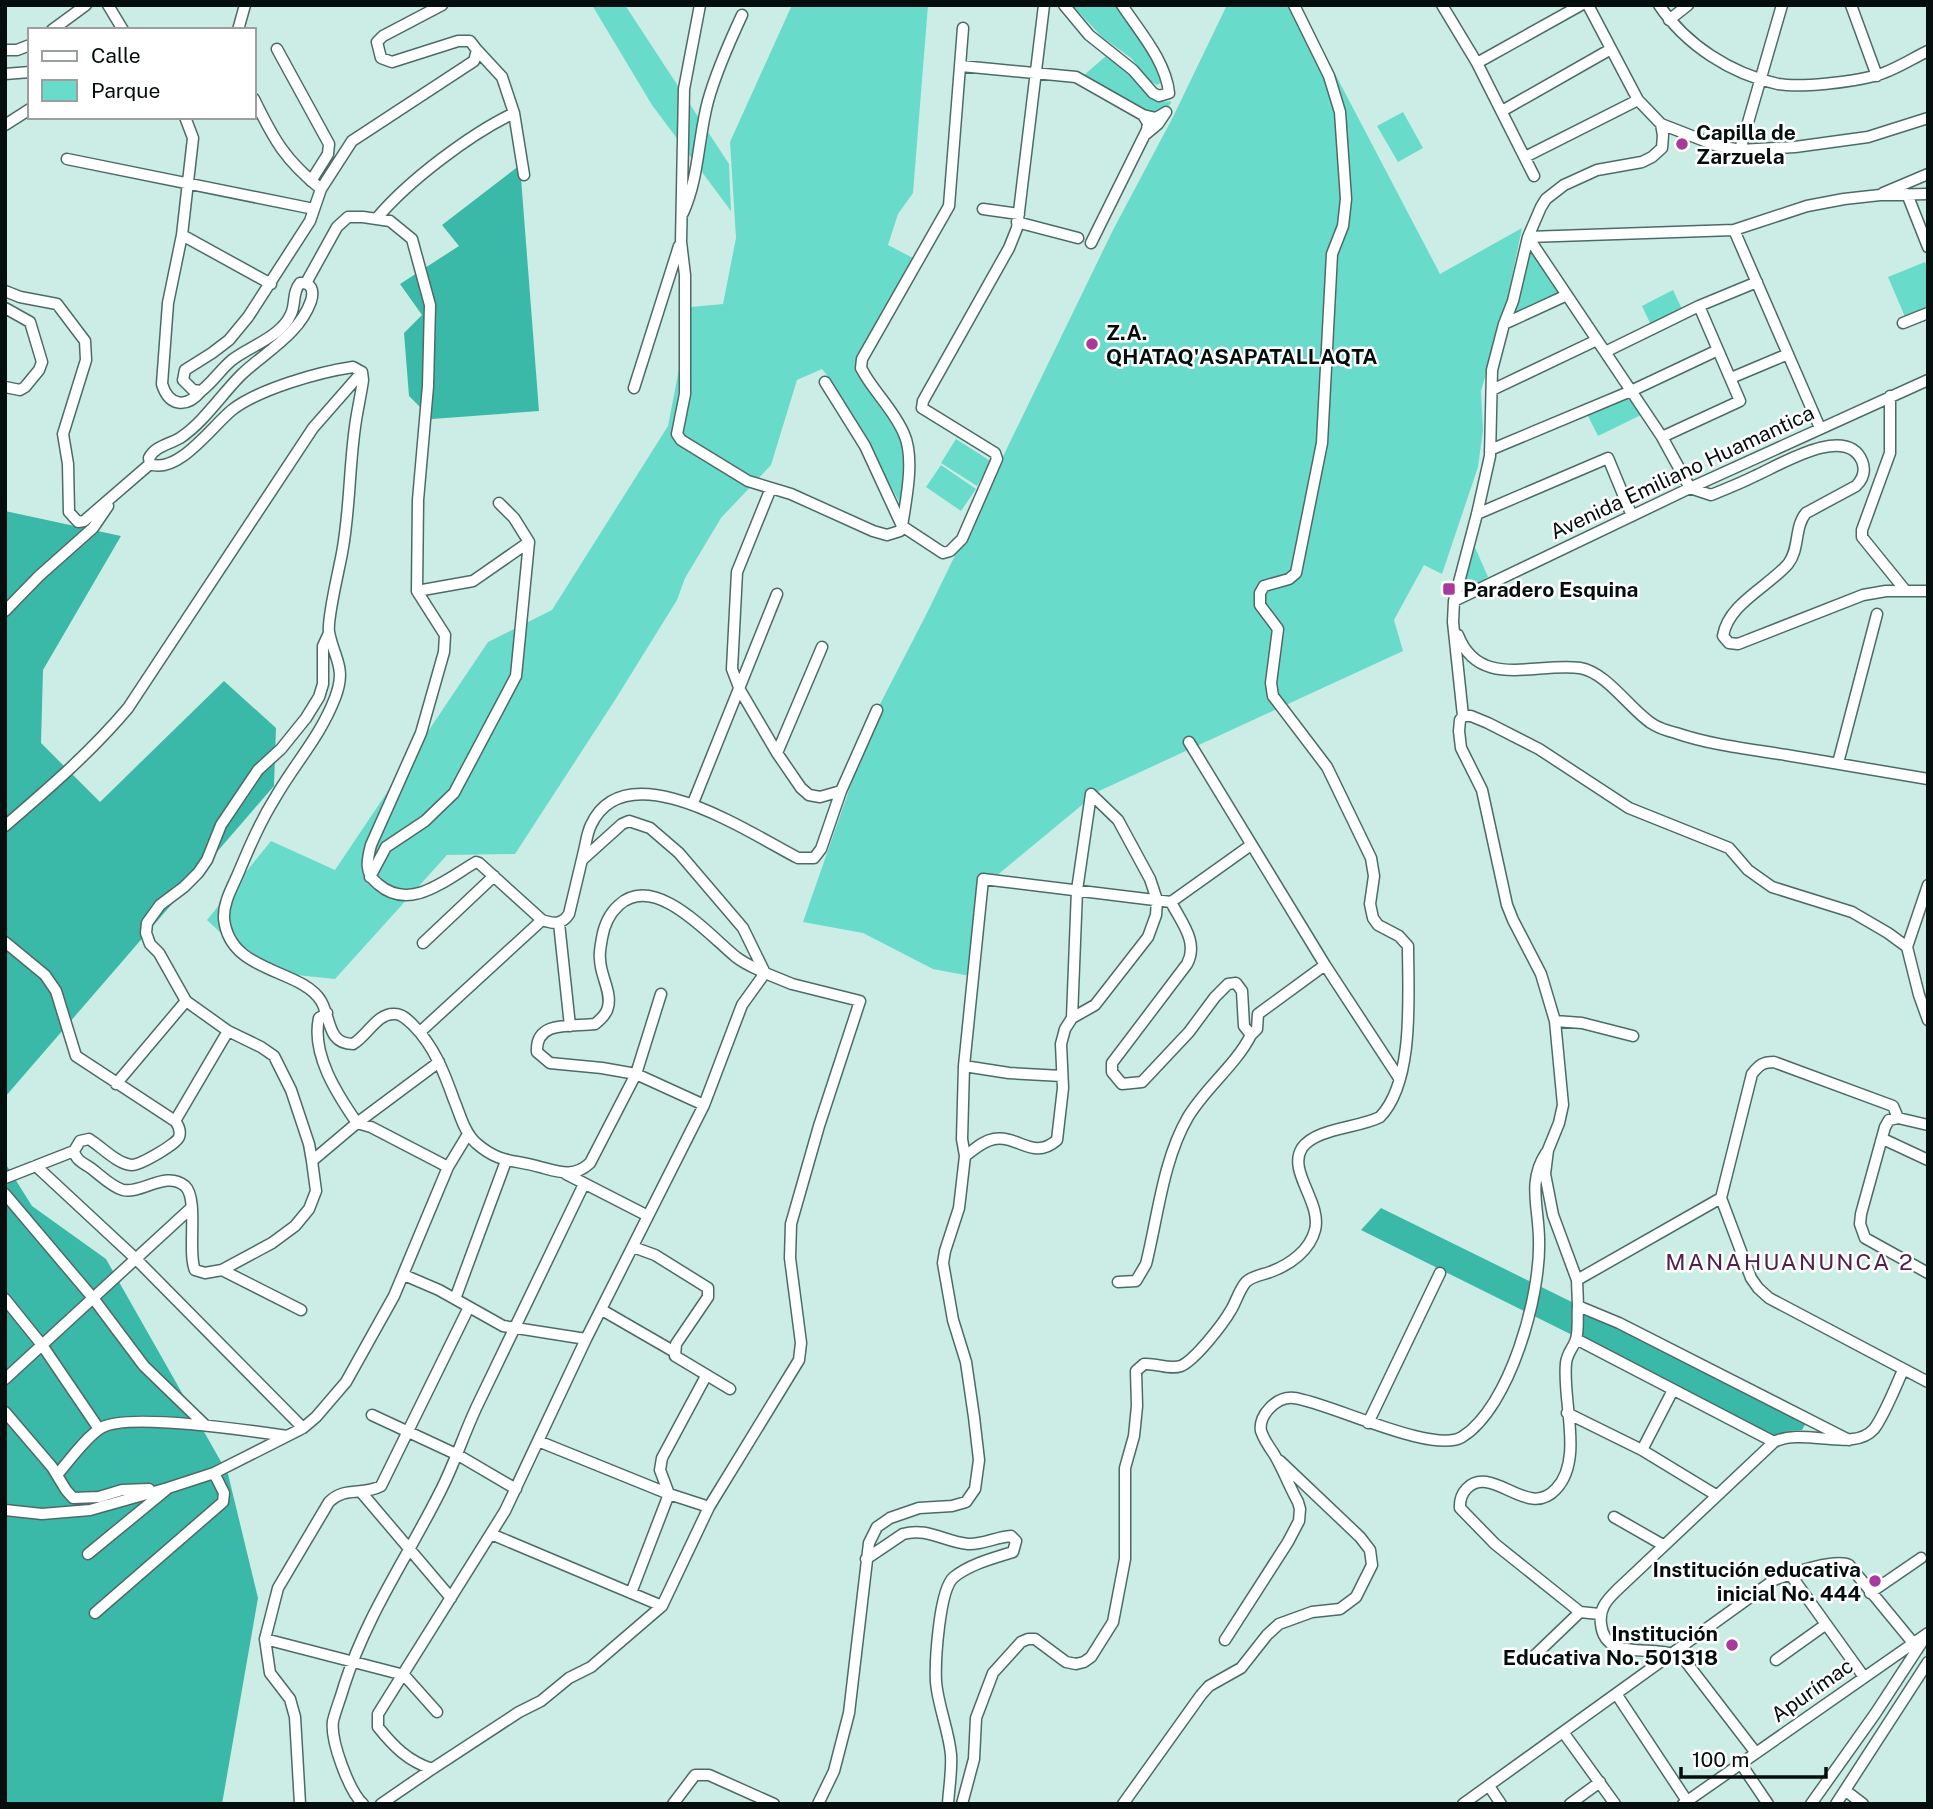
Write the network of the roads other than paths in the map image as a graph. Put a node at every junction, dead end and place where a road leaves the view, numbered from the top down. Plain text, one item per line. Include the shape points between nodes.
1 (86, 5) edge
2 (108, 5) edge
3 (245, 5) edge
4 (442, 5) edge
5 (700, 5) edge
6 (1044, 5) edge
7 (1064, 5) edge
8 (1122, 5) edge
9 (1294, 5) edge
10 (1442, 5) edge
11 (1581, 5) edge
12 (1588, 5) edge
13 (1659, 5) edge
14 (1688, 5) edge
15 (1782, 5) edge
16 (1851, 5) edge
17 (742, 15) dead end
18 (1670, 20) junction
19 (55, 28) edge
20 (122, 28) edge
21 (239, 28) edge
22 (963, 28) dead end
23 (28, 46) edge
24 (277, 49) dead end
25 (1611, 49) junction
26 (5, 50) edge
27 (477, 50) junction
28 (1928, 51) edge
29 (1477, 64) junction
30 (961, 66) junction
31 (28, 72) edge
32 (1037, 72) junction
33 (5, 74) edge
34 (1877, 76) junction
35 (1760, 78) junction
36 (1638, 100) junction
37 (256, 103) edge
38 (28, 110) edge
39 (1502, 111) junction
40 (514, 113) junction
41 (1143, 114) junction
42 (1928, 118) edge
43 (186, 119) edge
44 (1661, 124) junction
45 (5, 125) edge
46 (1145, 135) junction
47 (1740, 150) junction
48 (1525, 157) junction
49 (67, 159) dead end
50 (1928, 174) edge
51 (524, 175) dead end
52 (1534, 176) dead end
53 (311, 181) junction
54 (187, 184) junction
55 (321, 189) junction
56 (1907, 194) junction
57 (1928, 194) edge
58 (1880, 195) junction
59 (314, 209) junction
60 (983, 209) dead end
61 (681, 216) junction
62 (377, 218) junction
63 (1018, 218) junction
64 (1734, 230) junction
65 (182, 235) junction
66 (1528, 237) junction
67 (1078, 238) dead end
68 (681, 242) junction
69 (1091, 243) dead end
70 (1928, 247) edge
71 (1757, 282) junction
72 (306, 283) junction
73 (271, 284) junction
74 (5, 291) edge
75 (1567, 295) junction
76 (1699, 306) junction
77 (5, 308) edge
78 (1928, 313) edge
79 (1903, 323) dead end
80 (1504, 324) junction
81 (1597, 340) junction
82 (1718, 350) junction
83 (1605, 352) junction
84 (1788, 354) junction
85 (362, 372) junction
86 (1731, 378) junction
87 (1928, 380) edge
88 (825, 382) dead end
89 (5, 387) edge
90 (634, 388) dead end
91 (1492, 390) junction
92 (201, 391) junction
93 (1631, 391) junction
94 (1890, 397) junction
95 (1820, 428) junction
96 (1662, 437) junction
97 (1490, 450) junction
98 (150, 464) junction
99 (771, 488) junction
100 (1690, 488) junction
101 (115, 497) junction
102 (499, 503) dead end
103 (1477, 514) junction
104 (1632, 516) junction
105 (902, 526) junction
106 (529, 542) junction
107 (1905, 590) junction
108 (1928, 590) edge
109 (418, 591) junction
110 (777, 594) dead end
111 (1454, 601) junction
112 (5, 611) edge
113 (1877, 614) dead end
114 (1453, 622) junction
115 (329, 633) junction
116 (822, 647) dead end
117 (740, 690) junction
118 (877, 710) dead end
119 (1463, 716) junction
120 (1189, 742) dead end
121 (777, 753) junction
122 (1838, 764) junction
123 (1928, 779) edge
124 (841, 791) junction
125 (693, 803) junction
126 (5, 827) edge
127 (1251, 845) junction
128 (582, 860) junction
129 (494, 876) junction
130 (370, 877) junction
131 (1928, 885) edge
132 (1077, 890) junction
133 (1157, 900) junction
134 (1171, 902) junction
135 (542, 920) junction
136 (559, 923) junction
137 (5, 942) edge
138 (423, 943) dead end
139 (1908, 947) junction
140 (1325, 965) junction
141 (765, 973) junction
142 (661, 994) dead end
143 (186, 1000) junction
144 (327, 1013) junction
145 (1072, 1018) junction
146 (1928, 1020) edge
147 (1555, 1021) junction
148 (570, 1026) junction
149 (228, 1031) junction
150 (420, 1032) junction
151 (1251, 1035) junction
152 (1633, 1036) dead end
153 (439, 1062) junction
154 (964, 1066) junction
155 (636, 1074) junction
156 (1062, 1076) junction
157 (1399, 1078) junction
158 (116, 1084) junction
159 (704, 1105) junction
160 (1898, 1118) junction
161 (175, 1121) junction
162 (357, 1123) junction
163 (1928, 1125) edge
164 (468, 1134) junction
165 (1883, 1139) junction
166 (1548, 1150) junction
167 (74, 1151) junction
168 (965, 1156) junction
169 (1928, 1160) edge
170 (312, 1161) junction
171 (506, 1161) junction
172 (36, 1166) junction
173 (448, 1167) junction
174 (566, 1174) junction
175 (5, 1178) edge
176 (584, 1184) junction
177 (5, 1194) edge
178 (1721, 1198) junction
179 (191, 1208) junction
180 (649, 1216) junction
181 (634, 1247) junction
182 (135, 1258) junction
183 (222, 1270) junction
184 (1440, 1273) dead end
185 (1928, 1273) edge
186 (404, 1275) junction
187 (1577, 1280) junction
188 (1118, 1282) dead end
189 (93, 1298) junction
190 (5, 1299) edge
191 (455, 1299) junction
192 (1578, 1306) junction
193 (468, 1308) junction
194 (301, 1310) dead end
195 (601, 1310) junction
196 (516, 1329) junction
197 (586, 1339) junction
198 (1576, 1339) junction
199 (42, 1345) junction
200 (673, 1351) junction
201 (1903, 1370) junction
202 (706, 1376) junction
203 (5, 1379) edge
204 (1928, 1382) edge
205 (730, 1390) dead end
206 (1673, 1390) junction
207 (5, 1412) edge
208 (1567, 1413) junction
209 (372, 1415) dead end
210 (1368, 1423) junction
211 (205, 1425) junction
212 (303, 1428) junction
213 (99, 1429) junction
214 (407, 1432) junction
215 (288, 1436) junction
216 (1849, 1440) junction
217 (538, 1441) junction
218 (1774, 1442) junction
219 (1642, 1450) junction
220 (458, 1455) junction
221 (1275, 1456) junction
222 (214, 1473) junction
223 (57, 1475) junction
224 (169, 1488) junction
225 (516, 1489) junction
226 (361, 1492) junction
227 (670, 1494) junction
228 (1716, 1495) junction
229 (709, 1507) junction
230 (5, 1510) edge
231 (1614, 1517) dead end
232 (491, 1534) junction
233 (1663, 1545) junction
234 (410, 1547) junction
235 (88, 1555) dead end
236 (1921, 1558) dead end
237 (866, 1559) junction
238 (1790, 1574) junction
239 (631, 1593) junction
240 (1870, 1593) junction
241 (451, 1598) junction
242 (662, 1606) junction
243 (1580, 1612) junction
244 (95, 1613) dead end
245 (1600, 1614) junction
246 (1825, 1625) junction
247 (1928, 1633) edge
248 (265, 1639) junction
249 (1225, 1640) dead end
250 (1914, 1644) junction
251 (1674, 1653) junction
252 (1530, 1660) dead end
253 (1776, 1660) dead end
254 (352, 1662) junction
255 (1928, 1662) edge
256 (404, 1675) junction
257 (1864, 1677) junction
258 (1616, 1695) junction
259 (437, 1713) dead end
260 (1563, 1732) junction
261 (1756, 1753) junction
262 (1741, 1763) junction
263 (432, 1769) junction
264 (1600, 1782) junction
265 (1489, 1786) junction
266 (1846, 1791) junction
267 (1686, 1803) edge
268 (300, 1804) edge
269 (363, 1804) edge
270 (381, 1804) edge
271 (673, 1804) edge
272 (774, 1804) edge
273 (818, 1804) edge
274 (947, 1804) edge
275 (962, 1804) edge
276 (1123, 1804) edge
277 (1463, 1804) edge
278 (1501, 1804) edge
279 (1570, 1804) edge
280 (1615, 1804) edge
281 (1768, 1804) edge
282 (1811, 1804) edge
283 (1836, 1804) edge
284 (1863, 1804) edge

1 - 19 street
2 - 20 street
3 - 21 street
4 - 27 street via 383,36 377,42 382,58 392,62 458,41 470,41
5 - 61 street via 684,89
6 - 32 street
7 - 8 street via 1153,93 1169,93 1151,49
9 - 157 street via 1329,76 1340,112 1346,199 1343,226 1332,254 1322,443 1296,573 1264,586 1259,605 1278,629 1273,696 1326,767 1371,858 1373,918 1408,946 1406,1035
10 - 29 street
11 - 29 street
12 - 25 street
13 - 18 street
14 - 18 street
15 - 35 street
16 - 34 street
17 - 61 street via 708,102 691,195
18 - 35 street via 1713,59
22 - 30 street
23 - 26 street
24 - 53 street via 329,144
25 - 36 street
25 - 39 street
27 - 40 street via 502,77
27 - 55 street via 474,61 352,141
28 - 34 street
29 - 39 street
30 - 32 street
30 - 105 street via 950,206 862,359 861,368 905,435 909,481
31 - 33 street
32 - 41 street via 1076,77
32 - 63 street
34 - 35 street via 1801,85
35 - 47 street
36 - 44 street
36 - 48 street
37 - 53 street via 276,144
38 - 45 street
39 - 48 street
40 - 51 street
40 - 62 street via 470,138
41 - 46 street via 1148,126
41 - 46 street via 1156,118 1166,112
42 - 47 street via 1868,137
43 - 54 street via 192,138
44 - 47 street
44 - 66 street via 1662,148 1652,157 1597,170 1564,185 1546,199
46 - 69 street
48 - 52 street
49 - 54 street
50 - 58 street
53 - 55 street
54 - 59 street
54 - 65 street
55 - 59 street
56 - 57 street
56 - 58 street
56 - 70 street
58 - 64 street via 1807,206
59 - 73 street
60 - 63 street
61 - 68 street
62 - 72 street via 348,218 337,227
62 - 109 street via 396,224 412,239 430,305 418,500
63 - 67 street
63 - 105 street via 1009,248 922,408 995,453 997,459 961,539 950,551 943,553
64 - 66 street
64 - 71 street
65 - 73 street
65 - 92 street via 168,303 162,384 170,398 184,404
66 - 75 street
66 - 80 street
68 - 90 street
68 - 99 street via 685,394 677,434 748,481
71 - 76 street
71 - 84 street
72 - 92 street via 296,289 292,314 277,331 231,361
72 - 98 street via 312,291 311,301 295,330 241,375 204,417 151,453
73 - 92 street via 229,340 185,370 183,380 188,387
74 - 101 street via 57,304 85,341 86,360 64,434 69,512 78,522 84,521
75 - 80 street
75 - 81 street
76 - 82 street
76 - 83 street
77 - 89 street via 30,323 41,362 25,387
78 - 79 street
80 - 91 street via 1492,370
81 - 83 street
81 - 91 street
82 - 86 street
82 - 93 street
83 - 93 street
84 - 86 street
84 - 95 street
85 - 98 street via 353,367 333,370 257,397 233,409 174,462 158,467
85 - 115 street
85 - 126 street via 313,428 128,708 64,776
86 - 96 street via 1740,401
87 - 94 street, Avenida Emiliano Huamantica
88 - 105 street via 865,446
91 - 97 street
93 - 96 street
93 - 97 street
94 - 95 street, Avenida Emiliano Huamantica
94 - 107 street via 1890,453 1862,537
95 - 100 street, Avenida Emiliano Huamantica
96 - 100 street
97 - 103 street
98 - 101 street
99 - 105 street via 881,534 894,534
99 - 117 street via 737,572 732,669
100 - 104 street, Avenida Emiliano Huamantica
100 - 107 street via 1711,495 1825,446 1854,451 1863,464 1862,479 1856,485 1801,519 1791,560 1731,614 1723,636 1729,643 1738,644 1863,595
101 - 112 street via 93,528
102 - 106 street
103 - 104 street via 1608,458
103 - 111 street
104 - 111 street, Avenida Emiliano Huamantica
106 - 109 street via 473,581
106 - 130 street via 516,676 454,793 425,821 386,846
107 - 108 street
109 - 130 street via 445,635 444,652 421,733 371,845
110 - 117 street
111 - 114 street
113 - 122 street
114 - 119 street
114 - 122 street via 1463,649 1480,665 1499,670 1582,668 1653,724 1675,733
115 - 143 street via 323,646 323,684 306,718 258,770 221,825 198,873 160,905 147,923 150,944
115 - 144 street via 341,668 335,698 312,745 262,821 229,895 224,918 240,952 315,993
116 - 121 street
117 - 121 street
117 - 125 street
118 - 124 street
119 - 139 street via 1488,723 1539,749 1629,808 1729,848 1748,870 1772,887 1852,912
119 - 147 street via 1461,748 1482,790 1507,905 1541,974
120 - 127 street
121 - 124 street via 809,795
122 - 123 street
124 - 125 street via 821,849 806,860
125 - 128 street via 622,794 598,813 590,826
127 - 134 street
127 - 140 street
128 - 136 street via 569,914
128 - 141 street via 615,827 629,821 650,828 679,853 743,928
129 - 130 street via 475,862 409,897 397,896
129 - 135 street
129 - 138 street
131 - 139 street
132 - 133 street
132 - 133 street via 1091,794 1118,820
132 - 145 street
132 - 154 street via 983,878
133 - 134 street
133 - 145 street via 1148,937 1095,1005
134 - 151 street via 1193,951 1112,1063 1112,1072 1129,1085 1142,1082 1228,984 1236,983 1242,991 1244,1026
135 - 136 street
135 - 150 street
136 - 148 street
137 - 158 street via 45,975 56,991 76,1056
139 - 146 street
140 - 151 street via 1258,1014 1257,1029
140 - 157 street
141 - 148 street via 736,957 673,907 640,894 628,898 606,922 600,960 608,1007 595,1024
141 - 159 street via 742,1005
141 - 229 street via 860,1001 791,1224 799,1360
142 - 155 street
143 - 149 street
143 - 158 street
144 - 150 street via 333,1035 348,1044 364,1037 388,1014 401,1015
144 - 162 street via 318,1018 321,1053
145 - 156 street via 1061,1044
147 - 152 street
147 - 166 street via 1563,1105
148 - 155 street via 552,1027 540,1035 537,1052 543,1059
149 - 161 street
149 - 170 street via 274,1056
150 - 153 street
151 - 188 street via 1187,1118 1166,1176 1146,1264 1136,1281
153 - 162 street
153 - 164 street
154 - 156 street
154 - 168 street
155 - 159 street
155 - 174 street via 590,1163
156 - 168 street via 1061,1114 1056,1140 1049,1147 1041,1150 993,1139
157 - 275 street via 1388,1109 1380,1117 1311,1139 1299,1154 1299,1169 1316,1217 1316,1228 1304,1251 1288,1264 1246,1281 1231,1311 1191,1360 1169,1367 1144,1364 1136,1371 1137,1406 1125,1468 1125,1559 1113,1622 1084,1662 1066,1662 1035,1639 1028,1639 993,1673 976,1718 974,1759
158 - 161 street
159 - 180 street
160 - 163 street
160 - 165 street via 1889,1120
160 - 178 street via 1893,1106 1765,1062 1752,1074
161 - 167 street via 179,1138 141,1164 124,1163 89,1139 80,1141
162 - 170 street
162 - 173 street
164 - 171 street
164 - 173 street
165 - 169 street
165 - 185 street via 1861,1214 1862,1232 1865,1238
166 - 187 street via 1545,1174 1553,1215
166 - 210 street via 1534,1181 1539,1261 1531,1314 1493,1401 1475,1427 1459,1439 1438,1441
167 - 172 street
167 - 179 street via 80,1162 125,1190 157,1181 183,1184
168 - 237 street via 959,1208 943,1263 974,1418 979,1460 975,1489 966,1502 919,1508 890,1518 877,1527
170 - 183 street via 316,1191 310,1209 272,1243
171 - 174 street
171 - 191 street
172 - 175 street
172 - 182 street
173 - 186 street
174 - 176 street
176 - 180 street
176 - 196 street
177 - 189 street
178 - 187 street
178 - 201 street via 1758,1288
179 - 182 street
179 - 183 street via 195,1270
180 - 181 street
181 - 195 street
181 - 200 street via 708,1288 708,1297
182 - 189 street
182 - 212 street
183 - 194 street
184 - 210 street
186 - 191 street
186 - 212 street via 346,1382
187 - 192 street
189 - 199 street
189 - 211 street via 144,1366
190 - 199 street
191 - 193 street
192 - 198 street
192 - 216 street
193 - 196 street
193 - 214 street
195 - 197 street
195 - 200 street
196 - 197 street
196 - 220 street
197 - 217 street
198 - 206 street
198 - 208 street via 1566,1362
199 - 203 street
199 - 213 street
200 - 202 street
201 - 204 street
201 - 216 street via 1874,1428
202 - 205 street
202 - 227 street via 662,1458 660,1470
206 - 218 street
206 - 219 street
207 - 223 street
208 - 219 street
208 - 243 street via 1572,1454 1555,1492 1530,1499 1485,1481 1463,1491 1460,1508 1495,1544
209 - 214 street
210 - 221 street via 1297,1398 1282,1399 1271,1406 1260,1427
211 - 213 street via 127,1422
211 - 215 street
212 - 215 street
213 - 223 street
214 - 220 street
214 - 226 street via 381,1486
215 - 222 street
216 - 218 street via 1787,1437
217 - 225 street
217 - 227 street
218 - 228 street
219 - 228 street
220 - 225 street
220 - 234 street
221 - 249 street via 1300,1508 1299,1521
221 - 276 street via 1360,1537 1370,1550 1372,1565 1348,1605 1279,1624 1241,1668 1209,1686
222 - 224 street
222 - 244 street via 224,1493 223,1502
223 - 224 street via 69,1494 80,1499 122,1490
224 - 230 street via 90,1510 42,1514
224 - 235 street
225 - 232 street
226 - 234 street
226 - 248 street via 337,1494 329,1502 278,1588
227 - 229 street
227 - 239 street
228 - 233 street
229 - 242 street
231 - 233 street
232 - 239 street
232 - 241 street
233 - 245 street via 1606,1601
234 - 241 street
234 - 254 street via 360,1638
236 - 240 street
237 - 273 street via 849,1713 834,1771
237 - 274 street via 909,1532 965,1544 1011,1536 1016,1541 1013,1552 954,1577 942,1609 936,1682 951,1757
238 - 240 street via 1844,1562
238 - 246 street
238 - 251 street via 1774,1580
239 - 242 street
240 - 250 street
241 - 256 street
242 - 263 street via 591,1667
243 - 245 street
243 - 252 street
245 - 251 street via 1607,1643 1619,1649
246 - 253 street
246 - 257 street
247 - 250 street, Apurímac
247 - 282 street, Apurímac
248 - 254 street
248 - 268 street via 270,1673 290,1699 295,1717
250 - 257 street, Apurímac
251 - 258 street
251 - 261 street via 1683,1658
254 - 256 street
254 - 269 street via 332,1731 352,1789
255 - 266 street
256 - 259 street
256 - 263 street via 378,1714 378,1727 403,1755
257 - 261 street, Apurímac
258 - 260 street
258 - 267 street
260 - 264 street
260 - 265 street
261 - 262 street, Apurímac
262 - 267 street, Apurímac
262 - 281 street
263 - 270 street
264 - 279 street
264 - 280 street
265 - 277 street
265 - 278 street
266 - 283 street
266 - 284 street
271 - 272 street via 695,1775 704,1774

